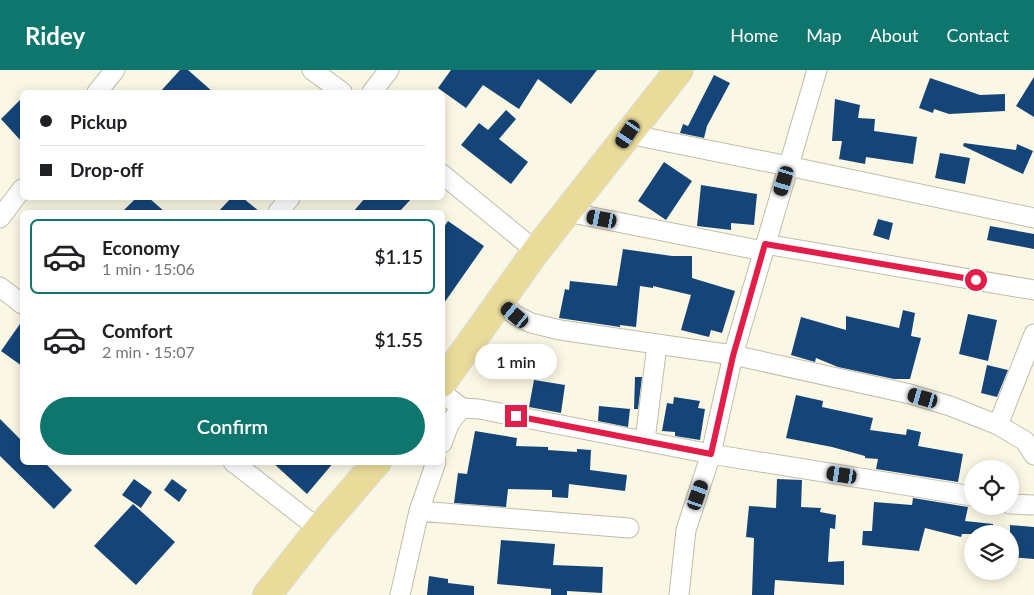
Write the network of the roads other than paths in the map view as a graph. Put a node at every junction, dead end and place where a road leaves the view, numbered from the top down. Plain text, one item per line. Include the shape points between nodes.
1 (115, 70) edge
2 (312, 70) edge
3 (390, 70) edge
4 (679, 70) edge
5 (817, 70) edge
6 (100, 90) edge
7 (339, 90) edge
8 (374, 90) edge
9 (628, 134) junction
10 (788, 166) junction
11 (445, 176) edge
12 (20, 192) edge
13 (288, 200) edge
14 (280, 210) edge
15 (567, 212) junction
16 (0, 218) edge
17 (1034, 218) edge
18 (764, 247) junction
19 (536, 251) junction
20 (0, 288) edge
21 (1034, 290) edge
22 (499, 301) junction
23 (20, 303) edge
24 (1034, 334) edge
25 (658, 345) junction
26 (733, 356) junction
27 (445, 378) edge
28 (445, 395) edge
29 (462, 408) junction
30 (998, 424) junction
31 (445, 435) edge
32 (645, 440) junction
33 (711, 454) junction
34 (1034, 455) edge
35 (237, 465) edge
36 (374, 465) edge
37 (435, 465) edge
38 (964, 495) edge
39 (1019, 504) edge
40 (1034, 505) edge
41 (419, 511) junction
42 (629, 528) dead end
43 (319, 529) junction
44 (267, 595) edge
45 (400, 595) edge
46 (678, 595) edge

1 - 6 street
2 - 7 street
3 - 8 street
4 - 9 main road
5 - 10 street
9 - 10 street
9 - 15 main road
10 - 17 street
10 - 18 street
11 - 19 street
12 - 16 street
13 - 14 street
15 - 18 street
15 - 19 main road
18 - 21 street
18 - 26 street
19 - 22 main road
20 - 23 street
22 - 25 street via 531,323
22 - 27 main road
24 - 30 street
25 - 26 street
25 - 32 street
26 - 30 street via 910,394
26 - 33 street
28 - 29 street
29 - 31 street via 450,422
29 - 32 street
30 - 34 street via 1025,441
32 - 33 street
33 - 38 street
33 - 46 street via 686,530
35 - 43 street
36 - 43 main road
37 - 41 street
39 - 40 street
41 - 42 street
41 - 45 street
43 - 44 main road

